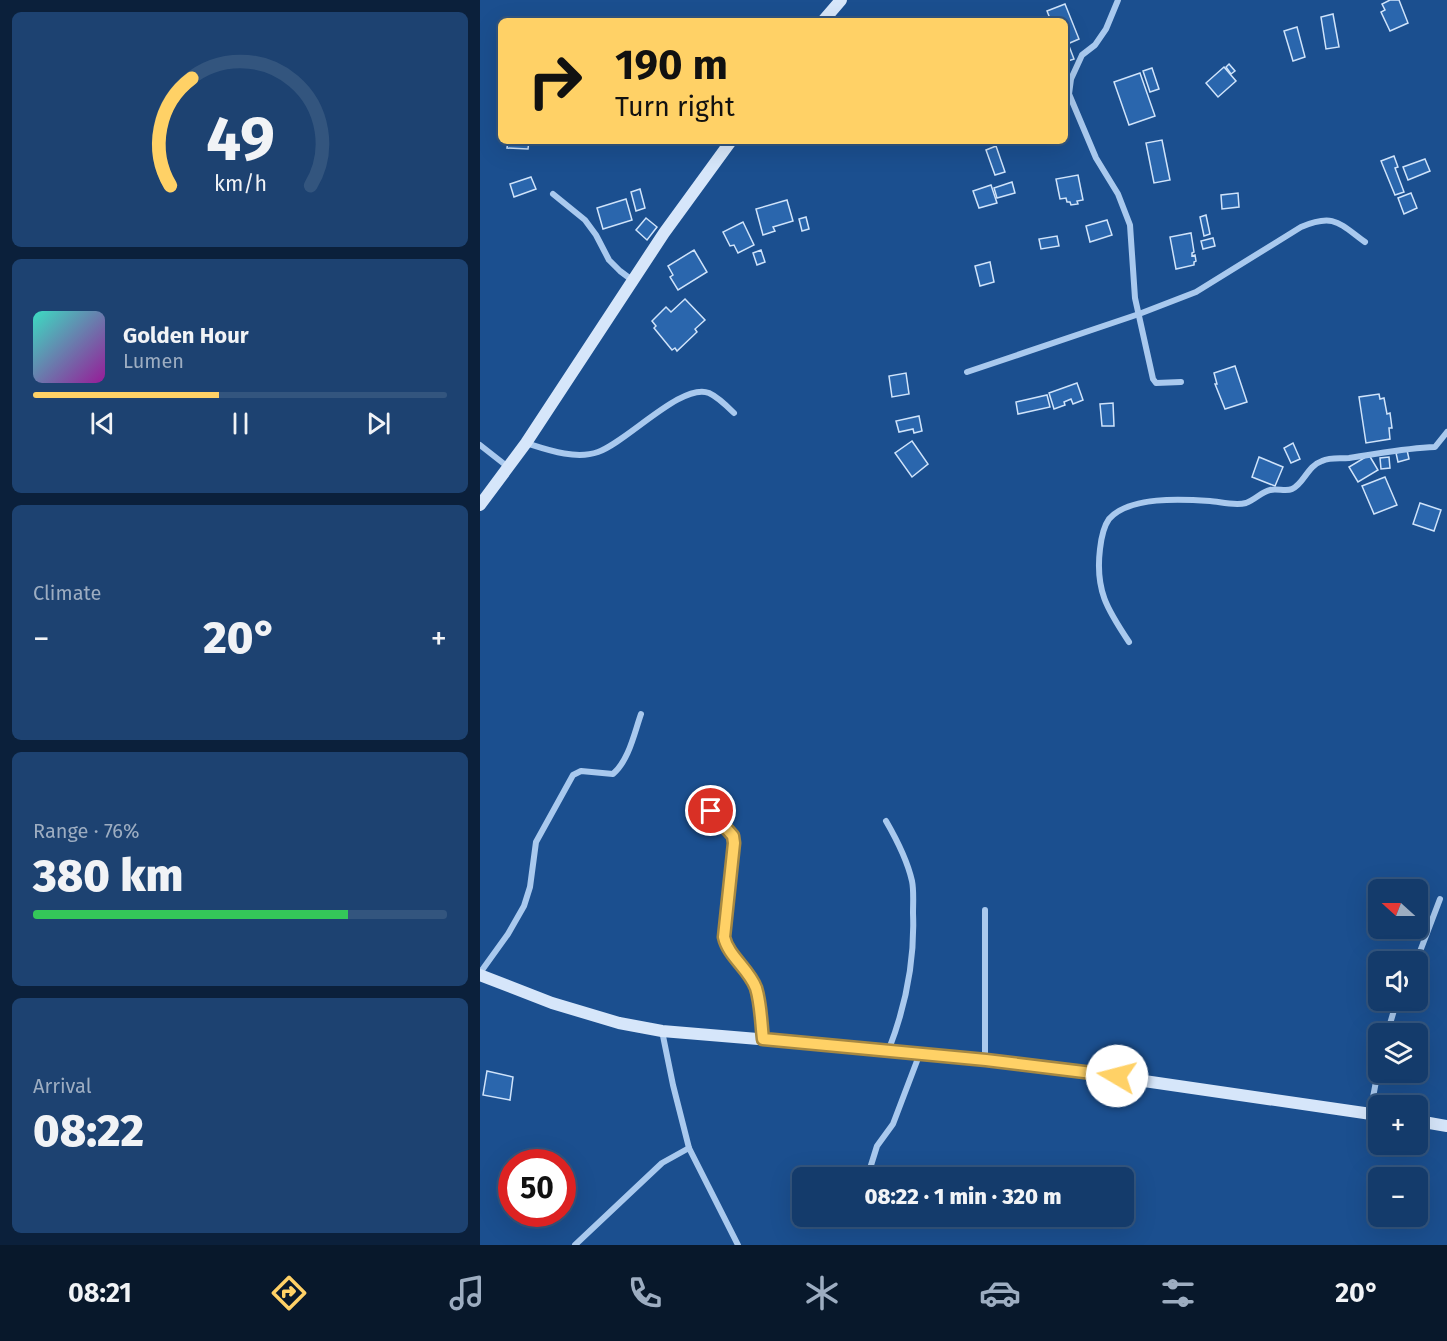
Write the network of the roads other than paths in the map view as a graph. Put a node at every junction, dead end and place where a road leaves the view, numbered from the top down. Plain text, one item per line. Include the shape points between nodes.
1 (841, 0) edge
2 (1118, 0) edge
3 (826, 18) edge
4 (729, 144) edge
5 (554, 194) dead end
6 (1365, 242) dead end
7 (632, 280) junction
8 (1139, 314) junction
9 (967, 372) dead end
10 (1181, 382) dead end
11 (734, 413) dead end
12 (1447, 432) edge
13 (526, 443) junction
14 (480, 445) edge
15 (509, 467) junction
16 (480, 505) edge
17 (1129, 642) dead end
18 (641, 714) dead end
19 (700, 800) dead end
20 (886, 821) dead end
21 (1440, 899) dead end
22 (985, 910) dead end
23 (1420, 951) edge
24 (480, 974) edge
25 (662, 1031) junction
26 (763, 1039) junction
27 (889, 1050) junction
28 (920, 1053) junction
29 (986, 1060) junction
30 (1368, 1113) edge
31 (1428, 1123) edge
32 (1447, 1126) edge
33 (689, 1148) junction
34 (870, 1167) edge
35 (575, 1245) edge
36 (738, 1245) edge

1 - 3 main road
2 - 8 street via 1106,29 1082,55 1069,94 1130,225
4 - 7 main road
5 - 7 street via 585,220 609,260
6 - 8 street via 1332,220 1315,221 1196,292
7 - 13 main road
8 - 9 street
8 - 10 street via 1153,379 1160,384
11 - 13 street via 711,393 701,391 688,393 597,453 578,455
12 - 17 street via 1434,447 1321,461 1291,490 1272,489 1248,502 1150,501 1123,508 1108,520 1098,564 1101,591
13 - 15 main road
14 - 15 street
15 - 16 main road
18 - 24 street via 618,770 613,774 581,771 573,775 536,842 524,906
19 - 26 street via 733,836 724,937 756,988
20 - 27 street via 913,884 914,940 901,1017
21 - 23 street
22 - 29 street
24 - 25 main road via 552,1003
25 - 26 main road
25 - 33 street
26 - 27 main road
27 - 28 main road
28 - 29 main road
28 - 34 street via 893,1124 877,1146
29 - 30 main road
31 - 32 main road
33 - 35 street via 662,1163
33 - 36 street

